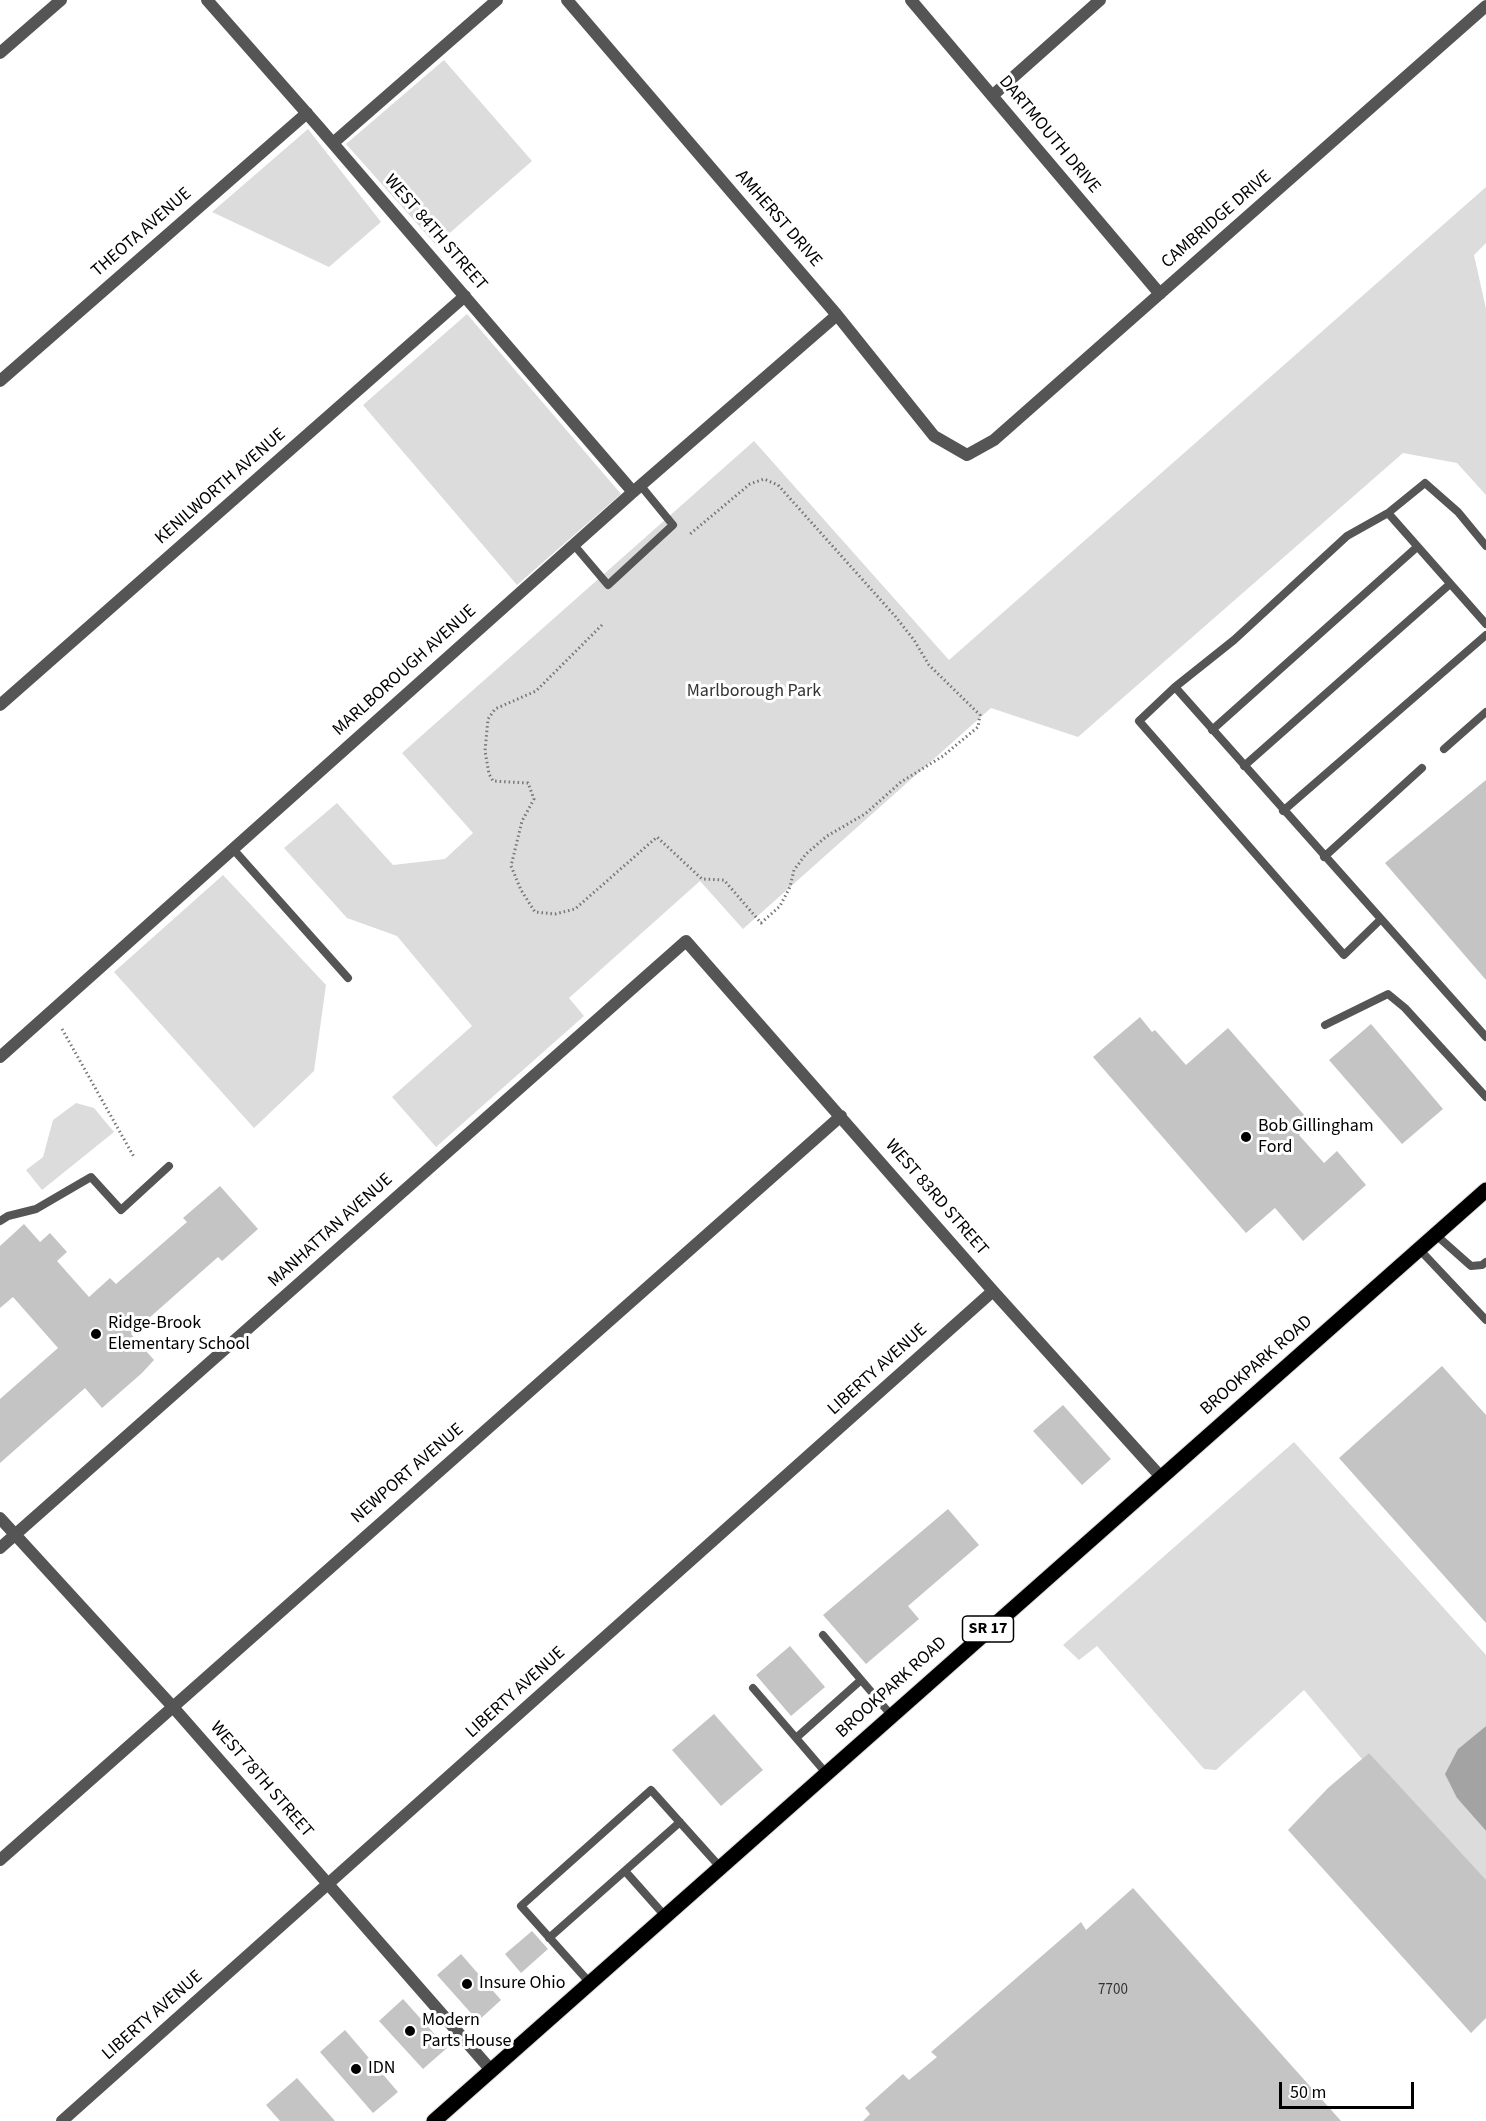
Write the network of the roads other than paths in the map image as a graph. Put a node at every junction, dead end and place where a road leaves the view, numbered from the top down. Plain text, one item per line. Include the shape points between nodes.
1 (61, 0) edge
2 (207, 0) edge
3 (497, 0) edge
4 (567, 0) edge
5 (911, 0) edge
6 (1100, 0) edge
7 (1486, 6) edge
8 (0, 53) edge
9 (992, 96) junction
10 (307, 113) junction
11 (333, 143) junction
12 (1160, 294) junction
13 (465, 296) junction
14 (837, 315) junction
15 (0, 381) edge
16 (967, 455) joint
17 (637, 489) junction
18 (1388, 513) junction
19 (574, 545) junction
20 (1486, 546) edge
21 (1417, 547) junction
22 (1450, 584) junction
23 (1486, 624) edge
24 (1486, 635) edge
25 (1175, 687) junction
26 (0, 705) edge
27 (1486, 712) edge
28 (1212, 730) junction
29 (1444, 749) dead end
30 (1244, 766) junction
31 (1422, 768) dead end
32 (1283, 811) junction
33 (233, 849) junction
34 (1324, 857) junction
35 (1380, 920) junction
36 (686, 941) joint
37 (348, 978) dead end
38 (1325, 1025) dead end
39 (1486, 1037) edge
40 (0, 1057) edge
41 (1486, 1097) edge
42 (840, 1116) junction
43 (169, 1166) dead end
44 (1486, 1190) edge
45 (0, 1221) edge
46 (1436, 1234) junction
47 (1419, 1249) junction
48 (1486, 1262) edge
49 (993, 1291) junction
50 (1486, 1320) edge
51 (1161, 1477) junction
52 (0, 1518) edge
53 (15, 1534) junction
54 (0, 1548) edge
55 (823, 1635) dead end
56 (861, 1680) junction
57 (753, 1688) dead end
58 (173, 1707) junction
59 (891, 1714) junction
60 (796, 1738) junction
61 (826, 1773) junction
62 (680, 1822) junction
63 (0, 1860) edge
64 (720, 1867) junction
65 (624, 1871) junction
66 (329, 1884) junction
67 (665, 1916) junction
68 (549, 1938) junction
69 (590, 1983) junction
70 (491, 2070) junction
71 (62, 2121) edge
72 (434, 2121) edge

1 - 8 street
2 - 10 street, WEST 84TH STREET
3 - 11 street
4 - 14 street, AMHERST DRIVE
5 - 9 street, DARTMOUTH DRIVE
6 - 9 street
7 - 12 street, CAMBRIDGE DRIVE
9 - 12 street, DARTMOUTH DRIVE
10 - 11 street, WEST 84TH STREET
10 - 15 street, THEOTA AVENUE
11 - 13 street, WEST 84TH STREET
12 - 16 street, CAMBRIDGE DRIVE via 994,440
13 - 17 street, WEST 84TH STREET
13 - 26 street, KENILWORTH AVENUE
14 - 16 street, AMHERST DRIVE via 934,436
14 - 17 street, MARLBOROUGH AVENUE
17 - 19 street, MARLBOROUGH AVENUE
17 - 19 lane via 673,525 608,585
18 - 20 lane via 1425,483 1458,512
18 - 21 lane
18 - 25 lane via 1347,536 1234,640
19 - 33 street, MARLBOROUGH AVENUE
21 - 22 lane
21 - 28 lane
22 - 23 lane
22 - 30 lane
24 - 32 lane
25 - 28 lane
25 - 35 lane via 1139,721 1344,955
27 - 29 lane
28 - 30 lane
30 - 32 lane
31 - 34 lane
32 - 34 lane
33 - 37 lane
33 - 40 street, MARLBOROUGH AVENUE
34 - 35 lane
35 - 39 lane
36 - 42 street, WEST 83RD STREET
36 - 53 street, MANHATTAN AVENUE
38 - 41 lane via 1388,994
42 - 49 street, WEST 83RD STREET
42 - 58 street, NEWPORT AVENUE
43 - 45 lane via 121,1210 92,1177 36,1209
44 - 46 main road, BROOKPARK ROAD / SR 17
46 - 47 main road, BROOKPARK ROAD / SR 17
46 - 48 lane via 1471,1266
47 - 50 lane
47 - 51 main road, BROOKPARK ROAD / SR 17
49 - 51 street, WEST 83RD STREET
49 - 66 street, LIBERTY AVENUE
51 - 59 main road, BROOKPARK ROAD / SR 17
52 - 53 street, WEST 78TH STREET
53 - 54 street, MANHATTAN AVENUE
53 - 58 street, WEST 78TH STREET
55 - 56 lane
56 - 59 lane
56 - 60 lane
57 - 60 lane
58 - 63 street, NEWPORT AVENUE
58 - 66 street, WEST 78TH STREET
59 - 61 main road, BROOKPARK ROAD / SR 17
60 - 61 lane
61 - 64 main road, BROOKPARK ROAD / SR 17
62 - 64 lane
62 - 65 lane
62 - 68 lane via 651,1790 521,1906
64 - 67 main road, BROOKPARK ROAD / SR 17
65 - 67 lane
65 - 68 lane
66 - 70 street, WEST 78TH STREET
66 - 71 street, LIBERTY AVENUE
67 - 69 main road, BROOKPARK ROAD / SR 17
68 - 69 lane
69 - 70 main road, BROOKPARK ROAD / SR 17
70 - 72 main road, BROOKPARK ROAD / SR 17

